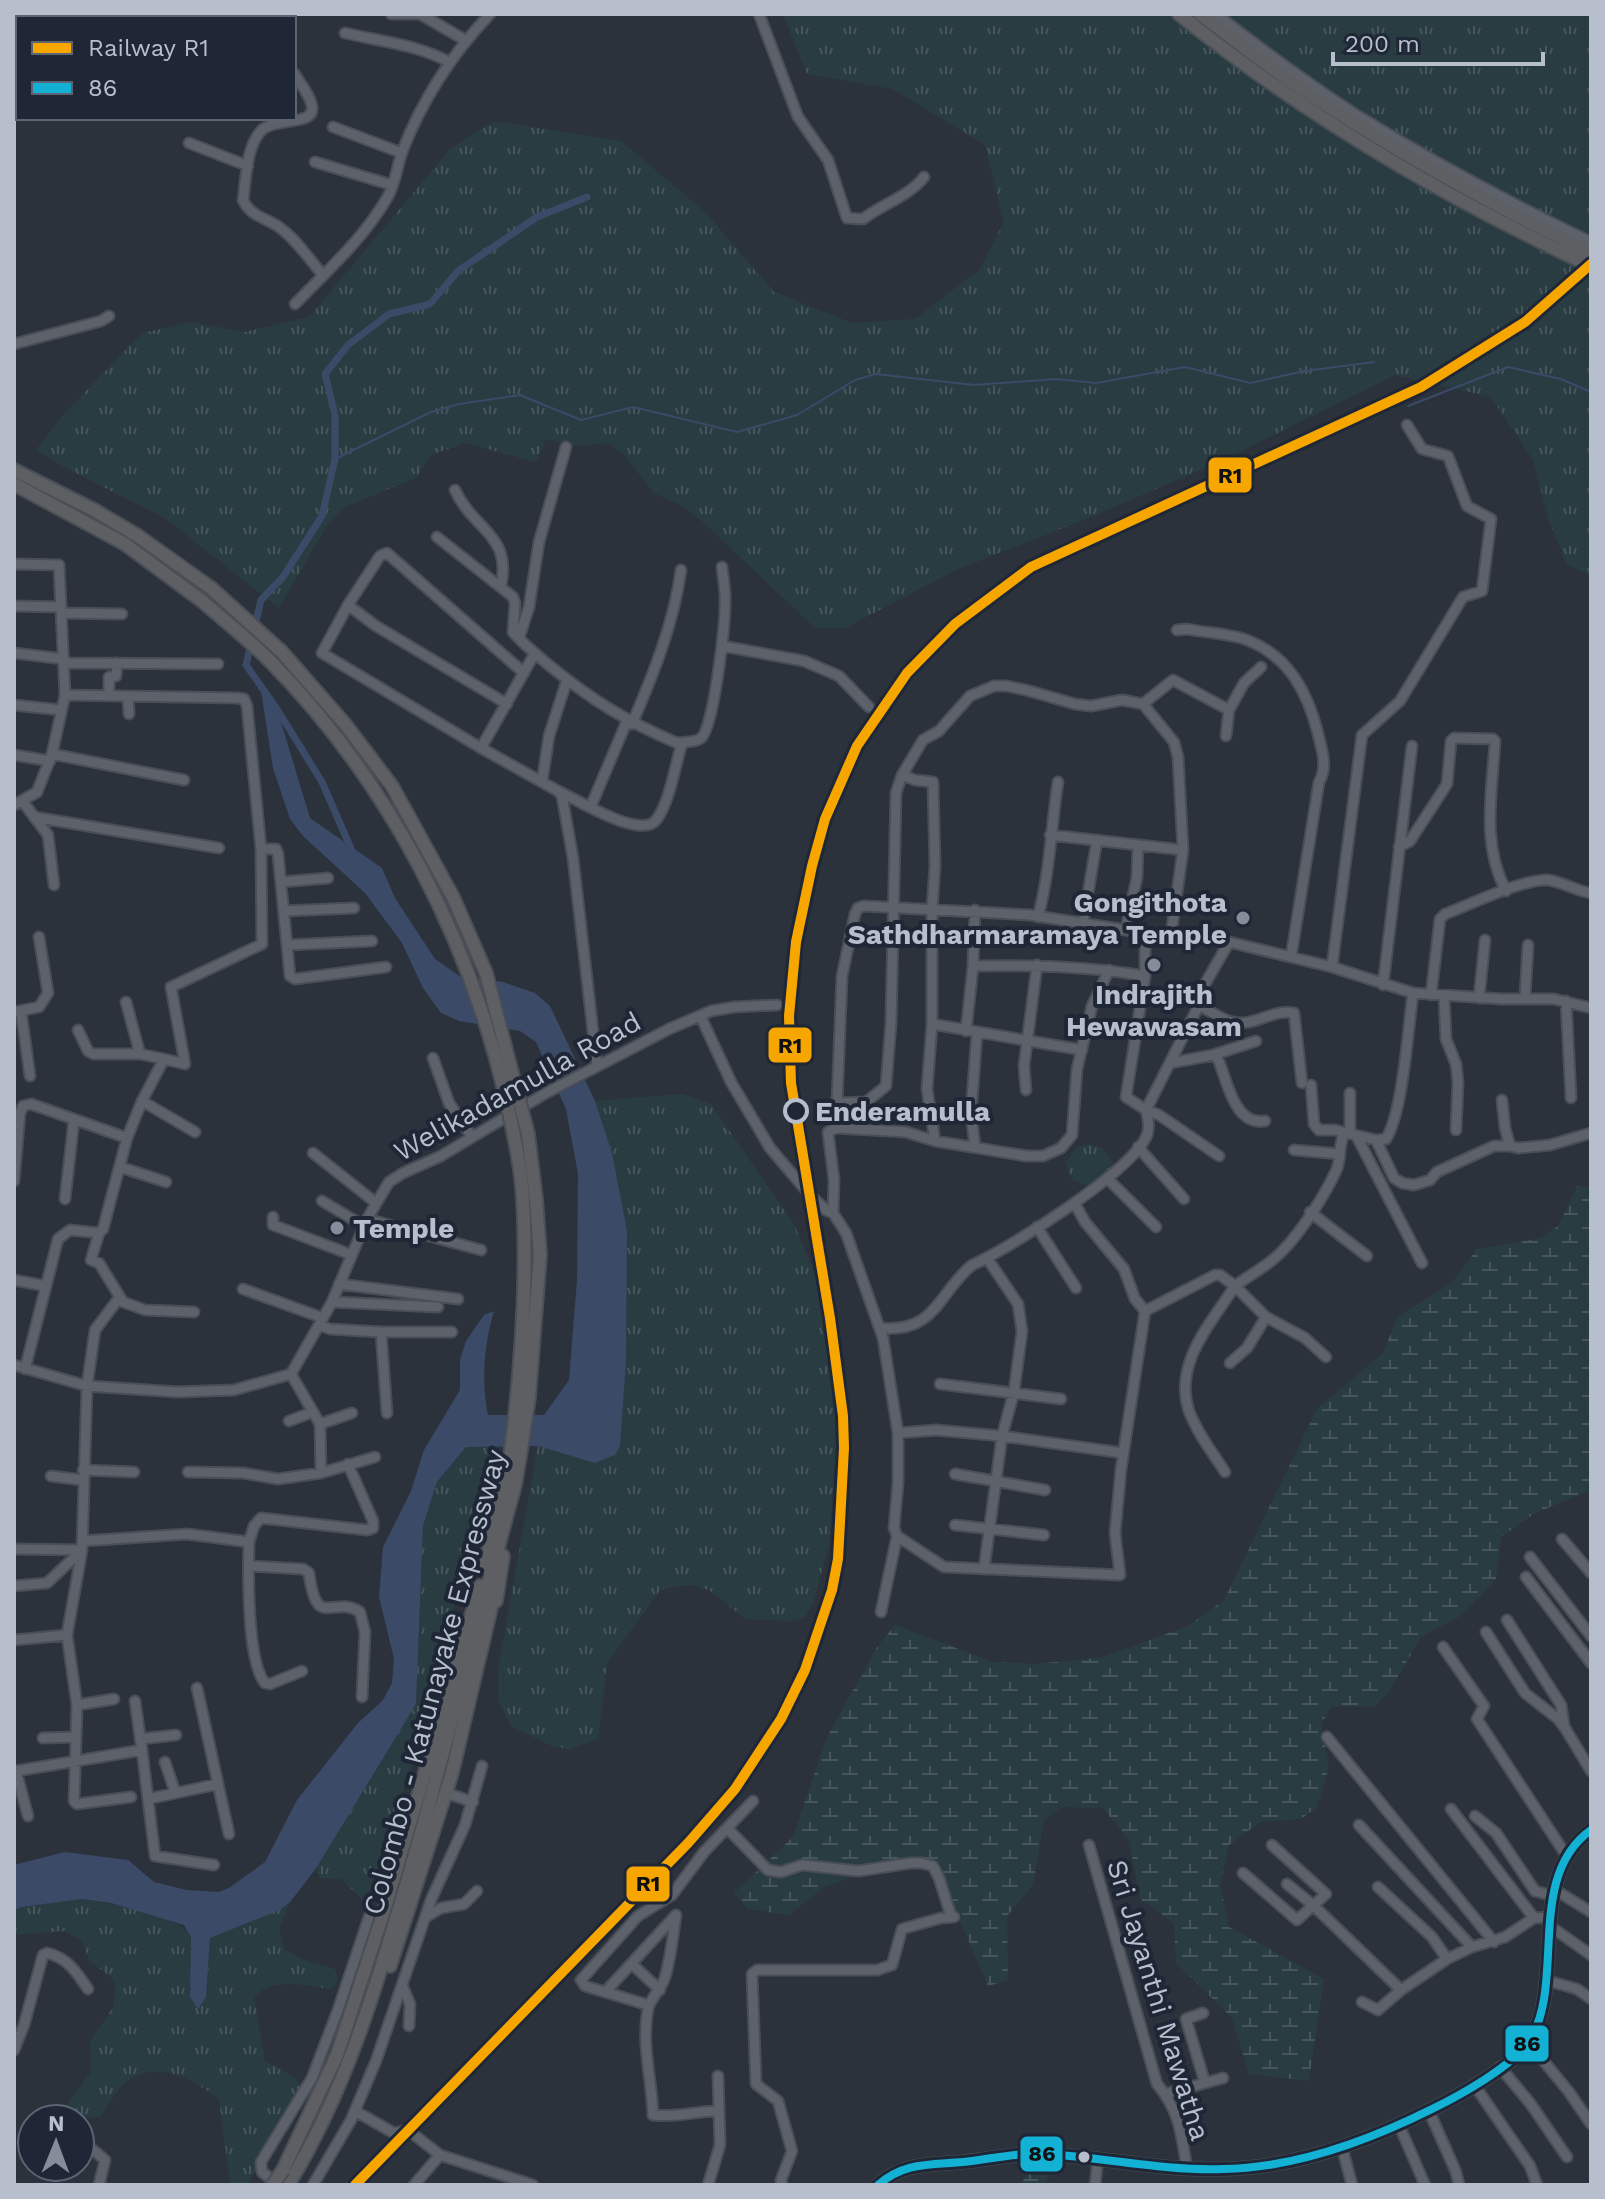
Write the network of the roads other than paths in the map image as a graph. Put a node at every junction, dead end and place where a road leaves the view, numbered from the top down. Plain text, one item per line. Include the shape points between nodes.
1 (391, 14) edge
2 (419, 14) edge
3 (490, 14) edge
4 (759, 14) edge
5 (1179, 14) edge
6 (1200, 14) edge
7 (1216, 14) edge
8 (345, 33) dead end
9 (465, 40) junction
10 (449, 62) junction
11 (296, 77) edge
12 (270, 120) edge
13 (296, 120) edge
14 (296, 120) edge
15 (333, 127) dead end
16 (189, 143) dead end
17 (402, 153) junction
18 (315, 162) dead end
19 (248, 166) junction
20 (924, 177) dead end
21 (392, 185) junction
22 (1591, 242) edge
23 (1591, 253) edge
24 (1591, 266) edge
25 (323, 275) junction
26 (295, 304) dead end
27 (109, 316) dead end
28 (14, 344) edge
29 (1407, 425) dead end
30 (566, 447) dead end
31 (14, 470) edge
32 (14, 484) edge
33 (455, 490) dead end
34 (437, 537) dead end
35 (14, 564) edge
36 (722, 567) dead end
37 (681, 570) dead end
38 (501, 586) junction
39 (348, 605) junction
40 (14, 606) edge
41 (61, 610) junction
42 (122, 614) dead end
43 (1177, 630) dead end
44 (519, 638) junction
45 (722, 646) junction
46 (14, 653) edge
47 (535, 653) junction
48 (64, 661) junction
49 (117, 663) junction
50 (218, 664) dead end
51 (1261, 667) dead end
52 (524, 673) junction
53 (567, 680) junction
54 (65, 695) junction
55 (109, 696) junction
56 (128, 696) junction
57 (507, 704) junction
58 (1143, 704) junction
59 (14, 705) edge
60 (869, 707) dead end
61 (61, 710) junction
62 (1229, 710) junction
63 (129, 714) dead end
64 (630, 722) junction
65 (1226, 736) dead end
66 (677, 743) junction
67 (1412, 746) dead end
68 (481, 748) junction
69 (14, 755) edge
70 (51, 758) junction
71 (902, 775) junction
72 (184, 780) dead end
73 (542, 782) junction
74 (1058, 782) dead end
75 (558, 791) junction
76 (19, 803) edge
77 (591, 806) junction
78 (34, 817) junction
79 (1050, 835) junction
80 (1097, 840) junction
81 (1138, 846) junction
82 (1399, 847) junction
83 (219, 848) dead end
84 (261, 849) junction
85 (1183, 850) junction
86 (328, 878) dead end
87 (281, 882) junction
88 (54, 885) dead end
89 (1506, 891) junction
90 (1591, 893) edge
91 (895, 907) junction
92 (354, 908) dead end
93 (932, 910) junction
94 (975, 910) junction
95 (284, 911) junction
96 (1038, 917) junction
97 (1083, 923) junction
98 (1126, 929) junction
99 (1145, 933) junction
100 (1171, 935) junction
101 (39, 937) dead end
102 (1485, 940) dead end
103 (372, 941) dead end
104 (1229, 942) junction
105 (287, 945) junction
106 (1528, 945) dead end
107 (1291, 957) junction
108 (1037, 965) junction
109 (973, 966) junction
110 (386, 967) dead end
111 (1332, 967) junction
112 (1109, 970) junction
113 (1145, 976) junction
114 (1383, 985) junction
115 (1413, 993) junction
116 (1431, 995) junction
117 (1444, 996) junction
118 (1479, 998) junction
119 (1525, 998) junction
120 (1566, 1001) junction
121 (126, 1002) dead end
122 (777, 1005) dead end
123 (1199, 1005) junction
124 (1591, 1008) edge
125 (17, 1011) edge
126 (701, 1017) junction
127 (932, 1024) junction
128 (78, 1030) dead end
129 (966, 1031) junction
130 (977, 1033) junction
131 (1027, 1041) junction
132 (1256, 1041) dead end
133 (1082, 1050) junction
134 (140, 1054) junction
135 (1213, 1055) junction
136 (433, 1058) dead end
137 (164, 1059) junction
138 (1170, 1063) junction
139 (597, 1066) junction
140 (30, 1076) dead end
141 (1026, 1090) dead end
142 (1350, 1093) dead end
143 (1571, 1098) dead end
144 (1502, 1100) dead end
145 (142, 1101) junction
146 (838, 1103) junction
147 (1146, 1110) junction
148 (74, 1120) junction
149 (1265, 1121) dead end
150 (836, 1128) junction
151 (1456, 1130) dead end
152 (195, 1132) dead end
153 (1591, 1133) edge
154 (1350, 1135) junction
155 (472, 1137) junction
156 (127, 1138) junction
157 (1376, 1140) junction
158 (935, 1141) junction
159 (1510, 1146) junction
160 (975, 1147) junction
161 (1138, 1147) junction
162 (1294, 1150) dead end
163 (313, 1153) dead end
164 (1340, 1154) junction
165 (1219, 1156) dead end
166 (120, 1167) junction
167 (1107, 1178) junction
168 (14, 1181) edge
169 (166, 1182) dead end
170 (65, 1199) dead end
171 (1184, 1199) dead end
172 (322, 1201) dead end
173 (376, 1203) junction
174 (1075, 1204) junction
175 (1310, 1212) junction
176 (833, 1213) junction
177 (273, 1217) dead end
178 (366, 1223) junction
179 (1037, 1227) junction
180 (1156, 1227) dead end
181 (99, 1233) junction
182 (481, 1250) dead end
183 (352, 1255) junction
184 (1367, 1256) dead end
185 (987, 1258) junction
186 (1422, 1263) dead end
187 (14, 1280) edge
188 (339, 1284) junction
189 (46, 1286) junction
190 (1235, 1286) junction
191 (1076, 1288) dead end
192 (243, 1289) dead end
193 (119, 1298) junction
194 (458, 1299) dead end
195 (332, 1302) junction
196 (438, 1307) dead end
197 (1145, 1311) junction
198 (194, 1312) dead end
199 (1266, 1317) junction
200 (321, 1321) junction
201 (881, 1328) junction
202 (381, 1332) junction
203 (452, 1332) dead end
204 (1326, 1357) dead end
205 (1230, 1363) dead end
206 (14, 1365) edge
207 (25, 1369) junction
208 (291, 1374) junction
209 (940, 1384) dead end
210 (87, 1386) junction
211 (1014, 1392) junction
212 (1061, 1399) dead end
213 (313, 1412) junction
214 (352, 1413) dead end
215 (387, 1413) dead end
216 (289, 1421) dead end
217 (320, 1424) junction
218 (898, 1433) junction
219 (1002, 1436) junction
220 (1123, 1453) junction
221 (375, 1457) dead end
222 (515, 1457) junction
223 (348, 1464) junction
224 (134, 1472) dead end
225 (188, 1472) dead end
226 (1225, 1472) dead end
227 (321, 1473) junction
228 (955, 1474) dead end
229 (83, 1475) junction
230 (51, 1476) dead end
231 (997, 1482) junction
232 (515, 1485) junction
233 (1045, 1490) dead end
234 (509, 1517) junction
235 (955, 1525) dead end
236 (990, 1527) junction
237 (1044, 1535) dead end
238 (897, 1536) junction
239 (1562, 1539) dead end
240 (249, 1542) junction
241 (82, 1546) junction
242 (14, 1549) edge
243 (503, 1556) junction
244 (1530, 1557) dead end
245 (249, 1566) junction
246 (984, 1569) junction
247 (1591, 1573) edge
248 (1526, 1577) dead end
249 (14, 1586) edge
250 (881, 1612) dead end
251 (1507, 1620) dead end
252 (1486, 1632) dead end
253 (67, 1635) junction
254 (1591, 1636) edge
255 (14, 1640) edge
256 (1443, 1647) dead end
257 (1591, 1663) edge
258 (302, 1671) dead end
259 (197, 1688) dead end
260 (362, 1697) dead end
261 (114, 1699) dead end
262 (135, 1701) dead end
263 (77, 1705) junction
264 (1565, 1728) junction
265 (176, 1735) dead end
266 (75, 1737) junction
267 (1327, 1737) dead end
268 (43, 1738) dead end
269 (140, 1739) junction
270 (142, 1750) junction
271 (75, 1761) junction
272 (165, 1762) dead end
273 (482, 1766) dead end
274 (15, 1771) edge
275 (1591, 1771) edge
276 (218, 1784) junction
277 (175, 1792) junction
278 (452, 1795) junction
279 (131, 1797) dead end
280 (148, 1799) junction
281 (753, 1801) dead end
282 (473, 1802) junction
283 (1451, 1809) dead end
284 (28, 1816) dead end
285 (1475, 1816) dead end
286 (1359, 1825) dead end
287 (727, 1828) junction
288 (1591, 1830) edge
289 (229, 1834) dead end
290 (1089, 1845) dead end
291 (1272, 1845) dead end
292 (1566, 1855) junction
293 (214, 1865) dead end
294 (1243, 1873) dead end
295 (1287, 1884) dead end
296 (1378, 1887) dead end
297 (477, 1891) dead end
298 (1554, 1893) junction
299 (1314, 1906) junction
300 (1591, 1912) edge
301 (369, 1917) dead end
302 (426, 1917) junction
303 (1534, 1918) junction
304 (1550, 1921) junction
305 (1494, 1942) junction
306 (1472, 1947) junction
307 (1591, 1955) edge
308 (1447, 1959) junction
309 (632, 1964) junction
310 (385, 1980) junction
311 (1545, 1980) junction
312 (402, 1985) junction
313 (88, 1989) dead end
314 (607, 1990) junction
315 (660, 1990) junction
316 (1401, 1990) junction
317 (1591, 1999) edge
318 (1362, 2002) dead end
319 (648, 2005) junction
320 (1203, 2013) dead end
321 (366, 2016) junction
322 (409, 2026) dead end
323 (1529, 2043) junction
324 (355, 2047) junction
325 (14, 2050) edge
326 (1500, 2067) junction
327 (718, 2076) dead end
328 (1223, 2078) dead end
329 (1205, 2083) junction
330 (1475, 2086) junction
331 (1165, 2094) junction
332 (355, 2111) junction
333 (719, 2111) junction
334 (1429, 2111) junction
335 (1588, 2112) edge
336 (1591, 2124) edge
337 (1399, 2125) junction
338 (1342, 2147) junction
339 (96, 2152) edge
340 (440, 2155) junction
341 (1567, 2157) dead end
342 (1098, 2159) junction
343 (1187, 2168) junction
344 (288, 2177) edge
345 (99, 2185) edge
346 (276, 2185) edge
347 (313, 2185) edge
348 (414, 2185) edge
349 (533, 2185) edge
350 (708, 2185) edge
351 (782, 2185) edge
352 (878, 2185) edge
353 (1095, 2185) edge
354 (1352, 2185) edge
355 (1425, 2185) edge
356 (1459, 2185) edge
357 (1537, 2185) edge

1 - 2 street
2 - 9 street
3 - 9 street
4 - 20 street via 798,117 828,160 847,218 863,219 913,191
5 - 24 highway via 1259,74 1393,161
6 - 23 highway via 1387,143
7 - 22 street via 1354,113
8 - 10 street via 411,45
9 - 10 street
10 - 17 street
11 - 13 street via 312,106 307,118
12 - 14 street
12 - 19 street via 251,148
15 - 17 street
16 - 19 street
17 - 21 street
18 - 21 street
19 - 25 street via 245,205 297,243
21 - 25 street via 388,197
25 - 26 street
27 - 28 street
29 - 111 street via 1422,449 1448,456 1467,506 1491,519 1482,591 1463,597 1400,701 1362,735
30 - 44 street
31 - 222 highway, Colombo - Katunayake Expressway, bridge via 127,530 211,588 282,652 392,786 453,897 486,973 528,1134 536,1199 540,1255 529,1397
32 - 222 highway, Colombo - Katunayake Expressway, bridge via 125,544 270,661 330,729 421,865 470,974 516,1144 523,1198 524,1314
33 - 38 street via 461,504 498,544
34 - 38 street
35 - 41 street via 59,565
36 - 45 street
37 - 64 street via 647,690
38 - 44 street via 515,603 513,632
39 - 52 street via 387,553
39 - 57 street
39 - 68 street via 322,653
40 - 41 street
41 - 42 street
41 - 48 street
43 - 107 street via 1246,639 1267,650 1293,673 1312,708 1324,767
44 - 47 street
45 - 60 street via 804,661 839,676
45 - 66 street via 704,736
46 - 48 street
47 - 52 street
47 - 53 street
48 - 49 street
48 - 54 street
49 - 50 street
49 - 55 street via 116,676 109,677
51 - 62 street via 1244,683
52 - 57 street
53 - 64 street
53 - 73 street via 549,736
54 - 55 street
54 - 61 street
55 - 56 street
56 - 63 street
56 - 84 street via 244,699
57 - 68 street
58 - 62 street via 1173,680
58 - 71 street via 1122,700 1091,706 994,686 970,696 939,731 923,740
58 - 85 street via 1174,742
59 - 61 street
61 - 70 street
62 - 65 street
64 - 66 street
64 - 77 street
66 - 77 street via 681,747 665,799 651,825 621,822
67 - 82 street
68 - 73 street
69 - 70 street
70 - 72 street
70 - 76 street via 37,792
71 - 91 street via 894,807
71 - 93 street via 933,782
73 - 75 street
74 - 79 street
75 - 77 street
75 - 139 street via 568,819
76 - 78 street
78 - 83 street
78 - 88 street via 48,835
79 - 80 street
79 - 96 street
80 - 81 street
80 - 97 street
81 - 85 street
81 - 98 street
82 - 89 street via 1410,841 1447,784 1454,738 1493,739 1489,840
82 - 114 street
84 - 87 street via 276,849
84 - 137 street via 262,944 171,987 185,1064
85 - 100 street
86 - 87 street
87 - 95 street
89 - 90 street via 1549,880
89 - 116 street via 1440,919
91 - 93 street
91 - 146 street via 886,1086 866,1102
91 - 146 street via 864,906 855,914 842,976
92 - 95 street
93 - 94 street
93 - 127 street
94 - 96 street
94 - 109 street
95 - 105 street
96 - 97 street
97 - 98 street
98 - 99 street
99 - 100 street
99 - 113 street
100 - 104 street
101 - 125 street via 48,993 39,1007
102 - 118 street
103 - 105 street
104 - 107 street
104 - 123 street
105 - 110 street via 290,976 295,979
106 - 119 street
107 - 111 street
108 - 109 street
108 - 112 street
108 - 131 street
109 - 129 street
111 - 114 street
112 - 113 street
112 - 133 street via 1092,1006
113 - 147 street via 1126,1097
114 - 115 street
115 - 116 street
115 - 157 street via 1398,1107 1386,1139
116 - 117 street
117 - 118 street
117 - 151 street via 1446,1039 1458,1082
118 - 119 street
119 - 120 street
120 - 124 street
120 - 143 street
121 - 134 street
122 - 126 street, Welikadamulla Road via 734,1007
123 - 138 street
123 - 154 street via 1242,1023 1294,1013 1314,1124 1319,1130
125 - 140 street
126 - 139 street, Welikadamulla Road
126 - 176 street via 770,1148
127 - 129 street
127 - 158 street via 927,1089
128 - 134 street via 93,1054
129 - 130 street
130 - 131 street
130 - 160 street via 971,1113
131 - 133 street
131 - 141 street
132 - 135 street
133 - 160 street via 1072,1135 1061,1148 1026,1156
134 - 137 street
135 - 138 street
135 - 149 street via 1237,1108 1246,1118
136 - 155 street via 449,1103
137 - 145 street
138 - 147 street
139 - 155 street, Welikadamulla Road
142 - 154 street
144 - 159 street
145 - 152 street
145 - 156 street
146 - 150 street
147 - 161 street via 1146,1136
147 - 165 street
148 - 156 street
148 - 168 street via 31,1104 23,1106
148 - 170 street
150 - 158 street via 906,1132
150 - 176 street via 828,1132
153 - 159 street via 1550,1145
154 - 157 street
154 - 164 street
154 - 186 street
155 - 173 street, Welikadamulla Road via 396,1177
156 - 166 street
157 - 159 street via 1394,1178 1414,1185 1494,1146
158 - 160 street
161 - 167 street
161 - 171 street
162 - 164 street
163 - 173 street
164 - 175 street via 1331,1181
166 - 169 street
166 - 181 street
167 - 174 street
167 - 180 street
172 - 178 street
173 - 178 street, Welikadamulla Road
174 - 179 street
174 - 197 street via 1124,1269
175 - 184 street
175 - 190 street via 1291,1243
176 - 201 street via 846,1233
177 - 183 street via 273,1225
178 - 182 street
178 - 183 street, Welikadamulla Road
179 - 185 street
179 - 191 street
181 - 189 street via 62,1234
181 - 193 street via 91,1260 99,1263
183 - 188 street, Welikadamulla Road
185 - 201 street via 959,1275 939,1307 924,1318 894,1330
185 - 211 street via 1018,1304 1022,1331
187 - 189 street
188 - 194 street
188 - 195 street, Welikadamulla Road
189 - 207 street
190 - 197 street via 1215,1275
190 - 199 street
190 - 226 street via 1187,1364 1188,1409
192 - 200 street
193 - 198 street via 145,1310
193 - 210 street via 95,1330
195 - 196 street
195 - 200 street, Welikadamulla Road
197 - 220 street
199 - 204 street via 1305,1338
199 - 205 street via 1247,1348
200 - 202 street via 330,1329
200 - 208 street, Welikadamulla Road
201 - 218 street
202 - 203 street
202 - 215 street
206 - 207 street
207 - 210 street
208 - 210 street via 234,1390
208 - 213 street
209 - 211 street
210 - 229 street
211 - 212 street
211 - 219 street
213 - 216 street
213 - 217 street
214 - 217 street
217 - 227 street
218 - 219 street via 936,1430
218 - 238 street
219 - 220 street
219 - 231 street
220 - 246 street via 1115,1533 1120,1575
221 - 223 street
222 - 232 highway, Colombo - Katunayake Expressway
222 - 344 highway, Colombo - Katunayake Expressway via 384,1911 337,2055
223 - 227 street
223 - 240 street via 373,1528 261,1518
224 - 229 street
225 - 227 street via 278,1479
228 - 231 street
229 - 230 street
229 - 241 street
231 - 233 street
231 - 236 street
232 - 234 highway
232 - 321 highway, Colombo - Katunayake Expressway via 441,1765
234 - 243 highway
234 - 321 highway via 446,1771
235 - 236 street
236 - 237 street
236 - 246 street
238 - 246 street via 944,1567
238 - 250 street
239 - 247 street
240 - 241 street via 187,1534
240 - 245 street
241 - 242 street
241 - 249 street via 47,1583
241 - 253 street
243 - 278 highway via 491,1636
243 - 310 highway via 452,1773
244 - 254 street
245 - 258 street via 253,1652 260,1676 270,1684
245 - 260 street via 303,1569 309,1573 317,1603 325,1609 360,1612 365,1632
248 - 257 street
251 - 264 street via 1561,1705
252 - 264 street via 1525,1693
253 - 255 street
253 - 263 street
256 - 292 street via 1484,1706 1477,1719
259 - 276 street
261 - 263 street
262 - 269 street
263 - 266 street
264 - 275 street
265 - 269 street
266 - 268 street
266 - 271 street
267 - 305 street
269 - 270 street
270 - 271 street
270 - 280 street
271 - 274 street
271 - 279 street via 77,1804
272 - 277 street
273 - 282 street
274 - 284 street
276 - 277 street
276 - 289 street
277 - 280 street
278 - 282 street
278 - 310 highway via 422,1892
280 - 293 street via 155,1856
281 - 287 street
282 - 302 street
283 - 303 street
285 - 298 street via 1496,1833 1535,1891
286 - 306 street
287 - 314 street via 672,1895 638,1916 581,1980 585,1986
287 - 351 street via 768,1870 802,1865 858,1871 911,1863 933,1866 952,1916 902,1929 892,1965 877,1970 752,1974 756,2084 778,2101 792,2151
288 - 292 main road
290 - 331 street, Sri Jayanthi Mawatha via 1157,2084
291 - 299 street via 1326,1894
292 - 298 main road
294 - 299 street via 1297,1920
295 - 299 street
296 - 308 street via 1432,1937
297 - 302 street via 464,1904
298 - 300 street
298 - 304 main road
299 - 316 street
301 - 346 street via 312,2078 261,2162 262,2172
302 - 312 street
303 - 304 street
303 - 305 street
304 - 307 street
304 - 311 main road
305 - 306 street
306 - 308 street
308 - 316 street
309 - 314 street
309 - 315 street
309 - 315 street via 676,1915
310 - 324 highway
311 - 317 street
311 - 323 main road
312 - 322 street via 410,2004
312 - 332 street
313 - 325 street via 60,1956 43,1955
314 - 319 street
315 - 319 street
316 - 318 street via 1378,2010
319 - 333 street via 645,2043 653,2115
320 - 329 street via 1186,2019
321 - 324 highway, Colombo - Katunayake Expressway
323 - 326 main road
323 - 335 street
324 - 344 highway, Colombo - Katunayake Expressway via 326,2118
326 - 330 main road
326 - 341 street
327 - 333 street
328 - 329 street
329 - 331 street
330 - 334 main road
330 - 357 street via 1530,2166
331 - 343 street, Sri Jayanthi Mawatha via 1177,2116
332 - 340 street via 394,2133 408,2130
332 - 347 street
333 - 350 street via 720,2145
334 - 337 main road
334 - 356 street
335 - 336 street
337 - 338 main road
337 - 355 street
338 - 343 main road via 1264,2166
338 - 354 street
339 - 345 street via 105,2160
340 - 348 street
340 - 349 street
342 - 343 main road
342 - 352 main road via 1043,2154 904,2167
342 - 353 street
344 - 346 highway, Colombo - Katunayake Expressway, bridge

